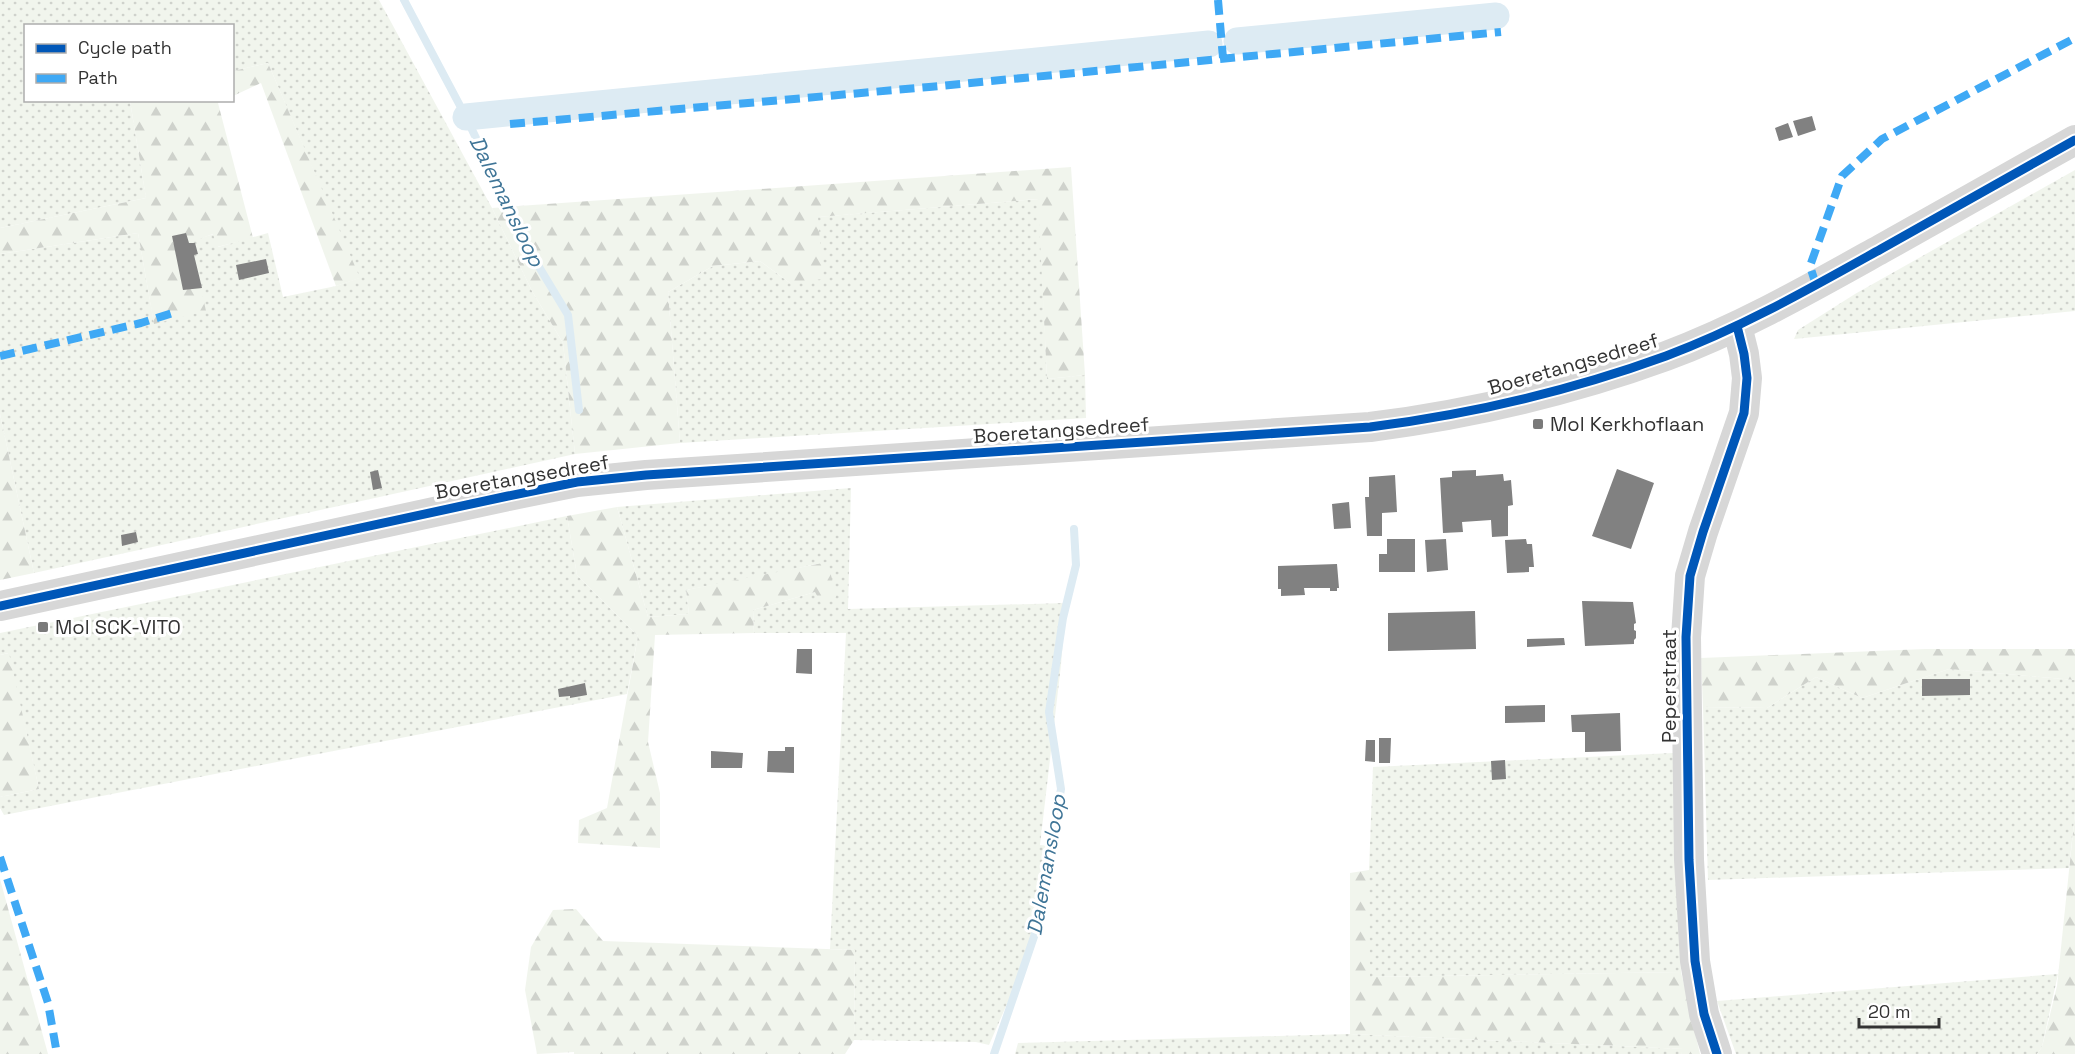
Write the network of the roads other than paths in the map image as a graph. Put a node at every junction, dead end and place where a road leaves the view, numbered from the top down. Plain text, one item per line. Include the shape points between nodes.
1 (2075, 140) edge
2 (1737, 326) junction
3 (0, 606) edge
4 (1717, 1054) edge

1 - 2 street, Boeretangsedreef
2 - 3 street, Boeretangsedreef via 1604,377 1536,397 1420,421 577,482
2 - 4 street, Peperstraat via 1747,378 1744,413 1690,576 1686,637 1689,860 1695,961 1704,1014

